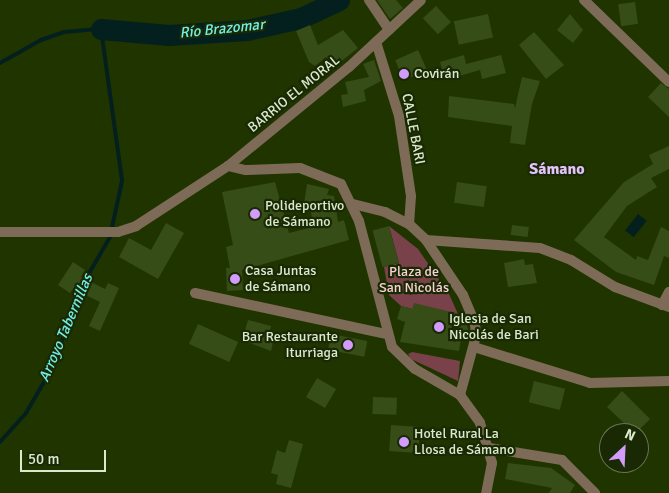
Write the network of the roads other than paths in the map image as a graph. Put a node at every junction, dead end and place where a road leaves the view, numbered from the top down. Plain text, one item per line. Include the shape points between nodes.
1 (421, 0) edge
2 (584, 0) edge
3 (371, 3) edge
4 (389, 30) junction
5 (376, 42) junction
6 (669, 82) edge
7 (228, 166) junction
8 (353, 204) junction
9 (409, 224) junction
10 (0, 232) edge
11 (426, 240) junction
12 (669, 292) edge
13 (195, 293) dead end
14 (665, 306) edge
15 (387, 334) junction
16 (474, 346) junction
17 (669, 381) edge
18 (460, 395) junction
19 (489, 448) junction
20 (486, 493) edge
21 (594, 493) edge

1 - 4 street, BARRIO EL MORAL
2 - 6 street
3 - 4 street
4 - 5 street, BARRIO EL MORAL
5 - 7 street, BARRIO EL MORAL
5 - 9 street, CALLE BARI via 399,116 411,196
7 - 8 street via 246,170 288,167 315,171 341,184
7 - 10 street, BARRIO EL MORAL via 141,224 118,232
8 - 9 street via 384,212
8 - 15 street
9 - 11 street
11 - 14 street via 442,238 540,248 571,260 615,287
11 - 16 street via 471,311 476,323
12 - 14 street
13 - 15 street
15 - 18 street via 404,360
16 - 17 street via 590,383
16 - 18 street
18 - 19 street via 476,415
19 - 20 street via 492,463
19 - 21 street via 562,460

